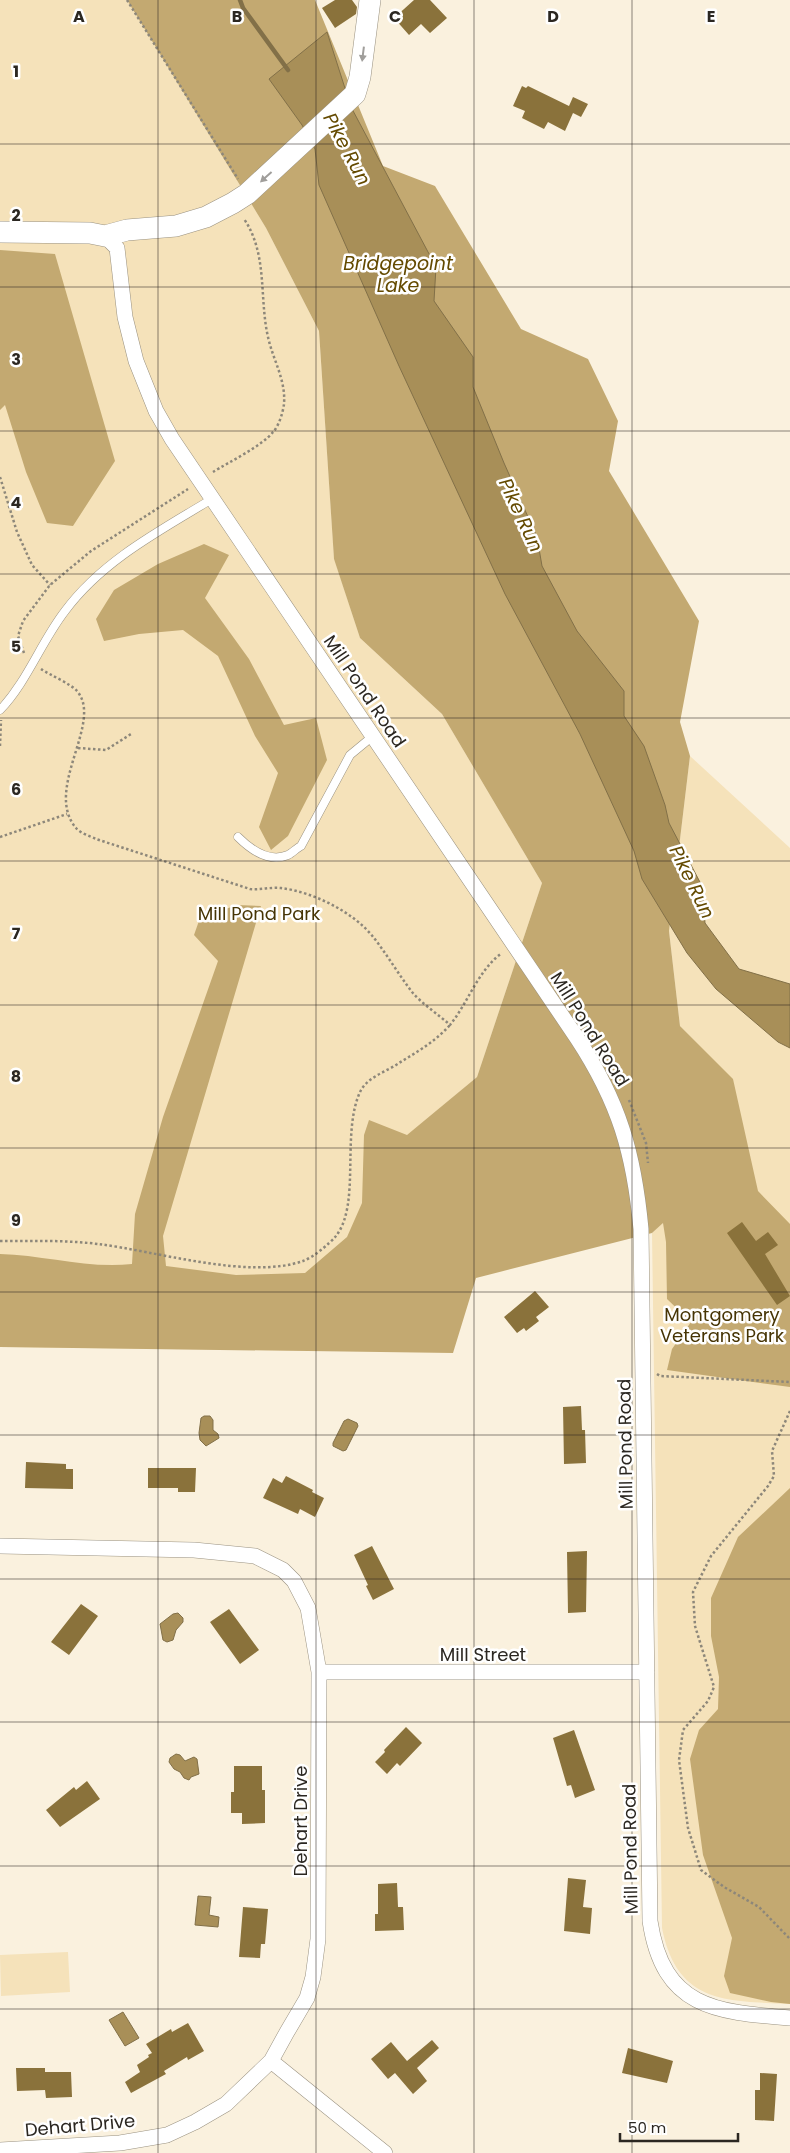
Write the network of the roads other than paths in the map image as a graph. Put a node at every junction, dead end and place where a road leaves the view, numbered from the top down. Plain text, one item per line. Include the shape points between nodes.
1 (369, 4) edge
2 (0, 232) edge
3 (105, 236) junction
4 (212, 499) junction
5 (1, 709) edge
6 (373, 736) junction
7 (238, 837) dead end
8 (0, 1546) edge
9 (319, 1672) junction
10 (647, 1672) junction
11 (790, 2018) edge
12 (271, 2061) junction
13 (0, 2150) edge
14 (385, 2153) edge

1 -> 3 street via 360,77 351,99 302,144 240,198 220,211 162,228 127,230
2 - 3 street
3 - 4 street, Mill Pond Road via 117,248 124,317 144,385 172,439
4 - 5 lane via 118,558 97,575 63,613
4 - 6 street, Mill Pond Road
6 - 7 lane via 350,755 301,846 288,855 263,856 248,848
6 - 10 street, Mill Pond Road via 592,1061 616,1107 627,1143 641,1229
8 - 9 street, Dehart Drive via 194,1550 256,1556 283,1570 294,1581 308,1608
9 - 10 street, Mill Street
9 - 12 street, Dehart Drive via 317,1949 307,1998
10 - 11 street, Mill Pond Road via 650,1921 660,1963 686,1994 712,2008
12 - 13 street, Dehart Drive via 226,2104 167,2135 120,2143
12 - 14 street

